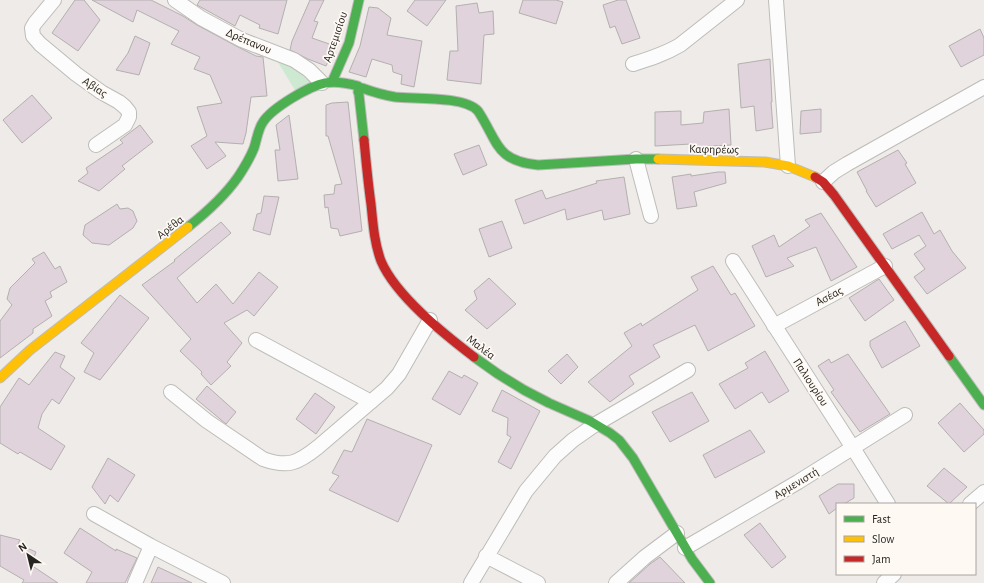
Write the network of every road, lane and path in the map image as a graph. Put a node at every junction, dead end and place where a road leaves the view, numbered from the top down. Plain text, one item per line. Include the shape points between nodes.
1 (54, 0) edge
2 (175, 0) edge
3 (359, 0) edge
4 (737, 0) edge
5 (776, 0) edge
6 (633, 64) dead end
7 (327, 82) junction
8 (984, 87) edge
9 (358, 92) junction
10 (96, 145) dead end
11 (636, 160) junction
12 (788, 166) junction
13 (823, 182) junction
14 (651, 216) dead end
15 (733, 261) dead end
16 (884, 266) junction
17 (430, 320) junction
18 (774, 326) junction
19 (256, 340) dead end
20 (688, 370) dead end
21 (0, 378) edge
22 (171, 392) dead end
23 (371, 402) junction
24 (984, 405) edge
25 (905, 415) dead end
26 (596, 424) junction
27 (853, 448) junction
28 (984, 492) edge
29 (887, 503) edge
30 (971, 503) edge
31 (94, 514) dead end
32 (677, 533) junction
33 (152, 546) junction
34 (686, 548) junction
35 (486, 556) junction
36 (893, 575) edge
37 (705, 581) edge
38 (135, 583) edge
39 (223, 583) edge
40 (471, 583) edge
41 (538, 583) edge
42 (616, 583) edge
43 (884, 583) edge

1 - 10 street, Αβίας via 33,26 33,36 82,79 119,102 129,112 124,124
2 - 7 street, Δρέπανου via 201,18 242,40 294,60
3 - 7 street, Αρτεμισίου via 349,42
4 - 6 street via 669,52
5 - 12 street
7 - 9 street via 358,86
7 - 21 street, Αρέθα via 291,100 265,120 241,172 212,208 30,350
8 - 13 street via 847,164
9 - 11 street, Καφηρέως via 362,88 388,96 470,105 478,111 502,152 509,159 524,165
9 - 17 street, Μαλέα via 378,251 386,270 401,290
11 - 12 street, Καφηρέως via 746,161
11 - 14 street
12 - 13 street, Καφηρέως via 804,171
13 - 16 street, Καφηρέως
15 - 18 street, Παλιουρίου
16 - 18 street, Ασέας
16 - 24 street, Καφηρέως
17 - 23 street via 399,374
17 - 26 street, Μαλέα via 464,350 502,377
18 - 27 street, Παλιουρίου
19 - 23 street
20 - 26 street
22 - 23 street via 263,460 284,464 297,462 306,457
25 - 27 street, Αρμενιστή
26 - 32 street, Μαλέα via 624,446
26 - 35 street via 546,465 526,490
27 - 29 street, Παλιουρίου
27 - 34 street, Αρμενιστή
28 - 30 street
31 - 33 street
32 - 34 street, Μαλέα
32 - 42 street
33 - 38 street
33 - 39 street
34 - 37 street, Μαλέα
35 - 40 street
35 - 41 street
36 - 43 street

